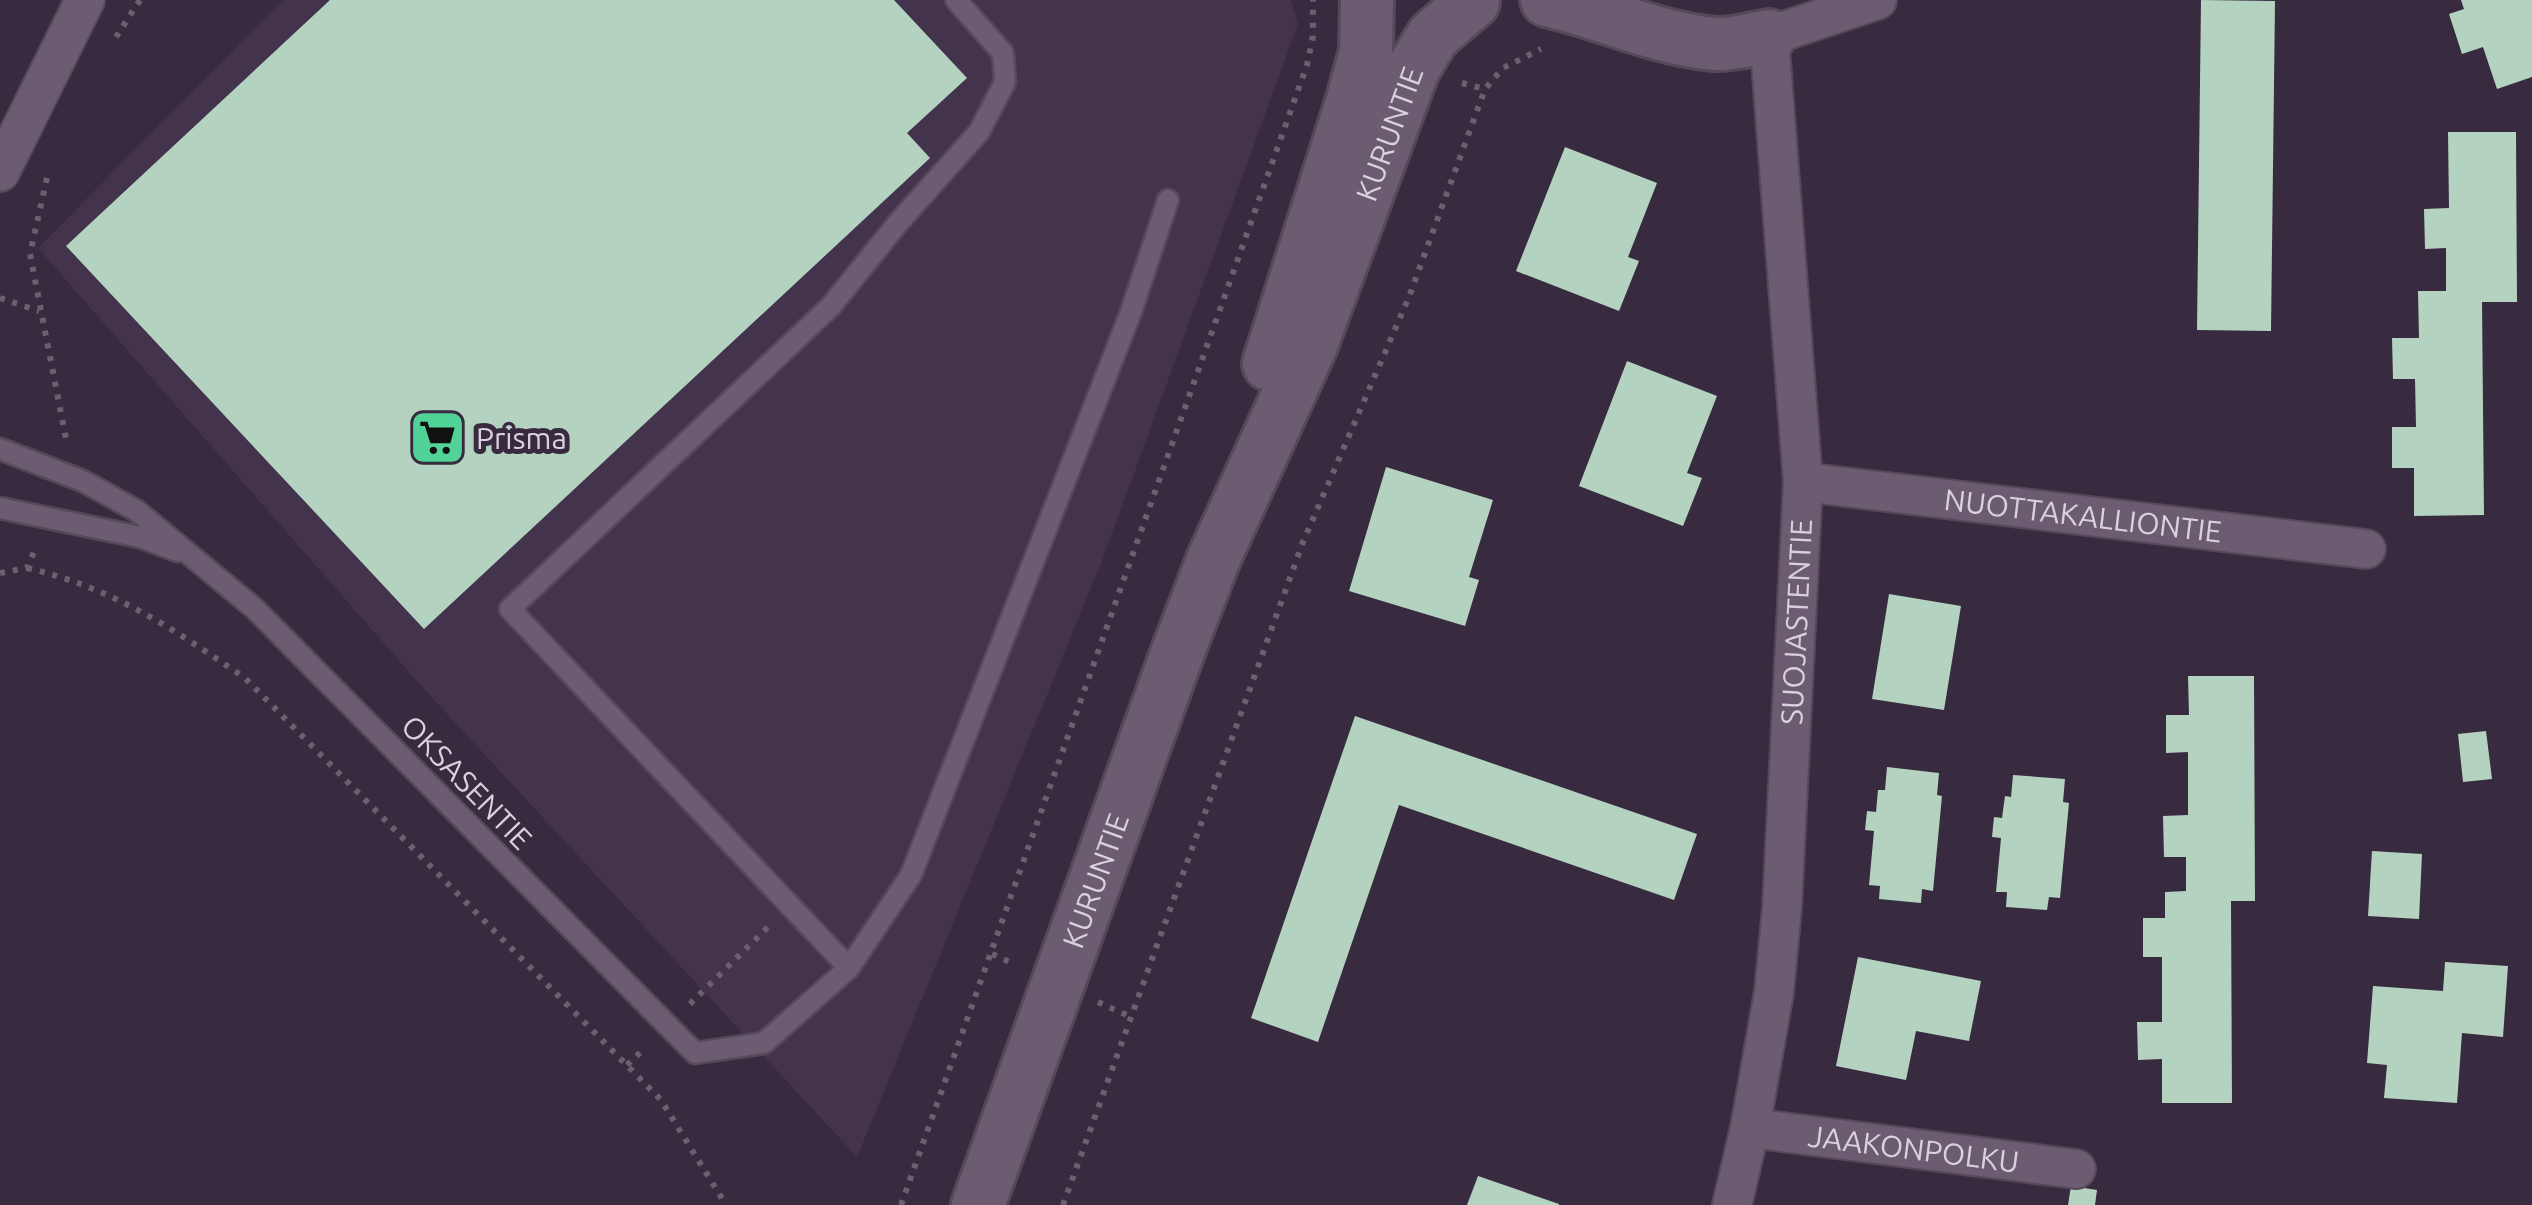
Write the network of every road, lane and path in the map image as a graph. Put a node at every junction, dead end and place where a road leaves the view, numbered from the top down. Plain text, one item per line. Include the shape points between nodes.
1 (85, 0) edge
2 (956, 0) edge
3 (1313, 0) edge
4 (1367, 0) edge
5 (1680, 0) edge
6 (1877, 0) edge
7 (1465, 1) edge
8 (1571, 5) edge
9 (1769, 36) junction
10 (0, 172) edge
11 (48, 174) dead end
12 (1168, 200) dead end
13 (0, 298) edge
14 (39, 310) junction
15 (0, 449) edge
16 (60, 472) junction
17 (1803, 482) junction
18 (0, 508) edge
19 (46, 518) junction
20 (2366, 549) dead end
21 (194, 557) junction
22 (1214, 558) junction
23 (27, 568) junction
24 (0, 573) edge
25 (788, 906) junction
26 (849, 968) junction
27 (666, 1028) junction
28 (1750, 1128) junction
29 (2076, 1169) dead end
30 (726, 1205) edge
31 (901, 1205) edge
32 (978, 1205) edge
33 (1063, 1205) edge
34 (1732, 1205) edge

1 - 10 street
2 - 25 lane via 1003,53 1005,82 979,132 831,306 510,609
3 - 31 path via 1307,66
4 - 22 main road, KURUNTIE via 1366,52
5 - 9 main road
6 - 9 street
7 - 22 main road, KURUNTIE via 1413,69 1311,346
8 - 9 main road via 1718,44
8 - 33 path via 1580,41 1524,55 1485,90 1409,297 1303,542
9 - 17 street, SUOJASTENTIE
11 - 14 path via 30,254
12 - 26 lane via 1131,312 911,875
13 - 14 path
14 - 16 path via 67,436
15 - 16 lane, OKSASENTIE
16 - 21 lane, OKSASENTIE via 138,510
17 - 20 street, NUOTTAKALLIONTIE
17 - 28 street, SUOJASTENTIE via 1782,908
18 - 19 lane, OKSASENTIE
19 - 21 lane, OKSASENTIE via 140,537
19 - 23 path
21 - 27 lane, OKSASENTIE via 254,608
22 - 32 main road, KURUNTIE
23 - 24 path
23 - 30 path via 112,594 245,678 660,1100
25 - 26 lane
25 - 27 path
26 - 27 lane, OKSASENTIE via 764,1043 695,1053
28 - 29 street, JAAKONPOLKU
28 - 34 street, SUOJASTENTIE

